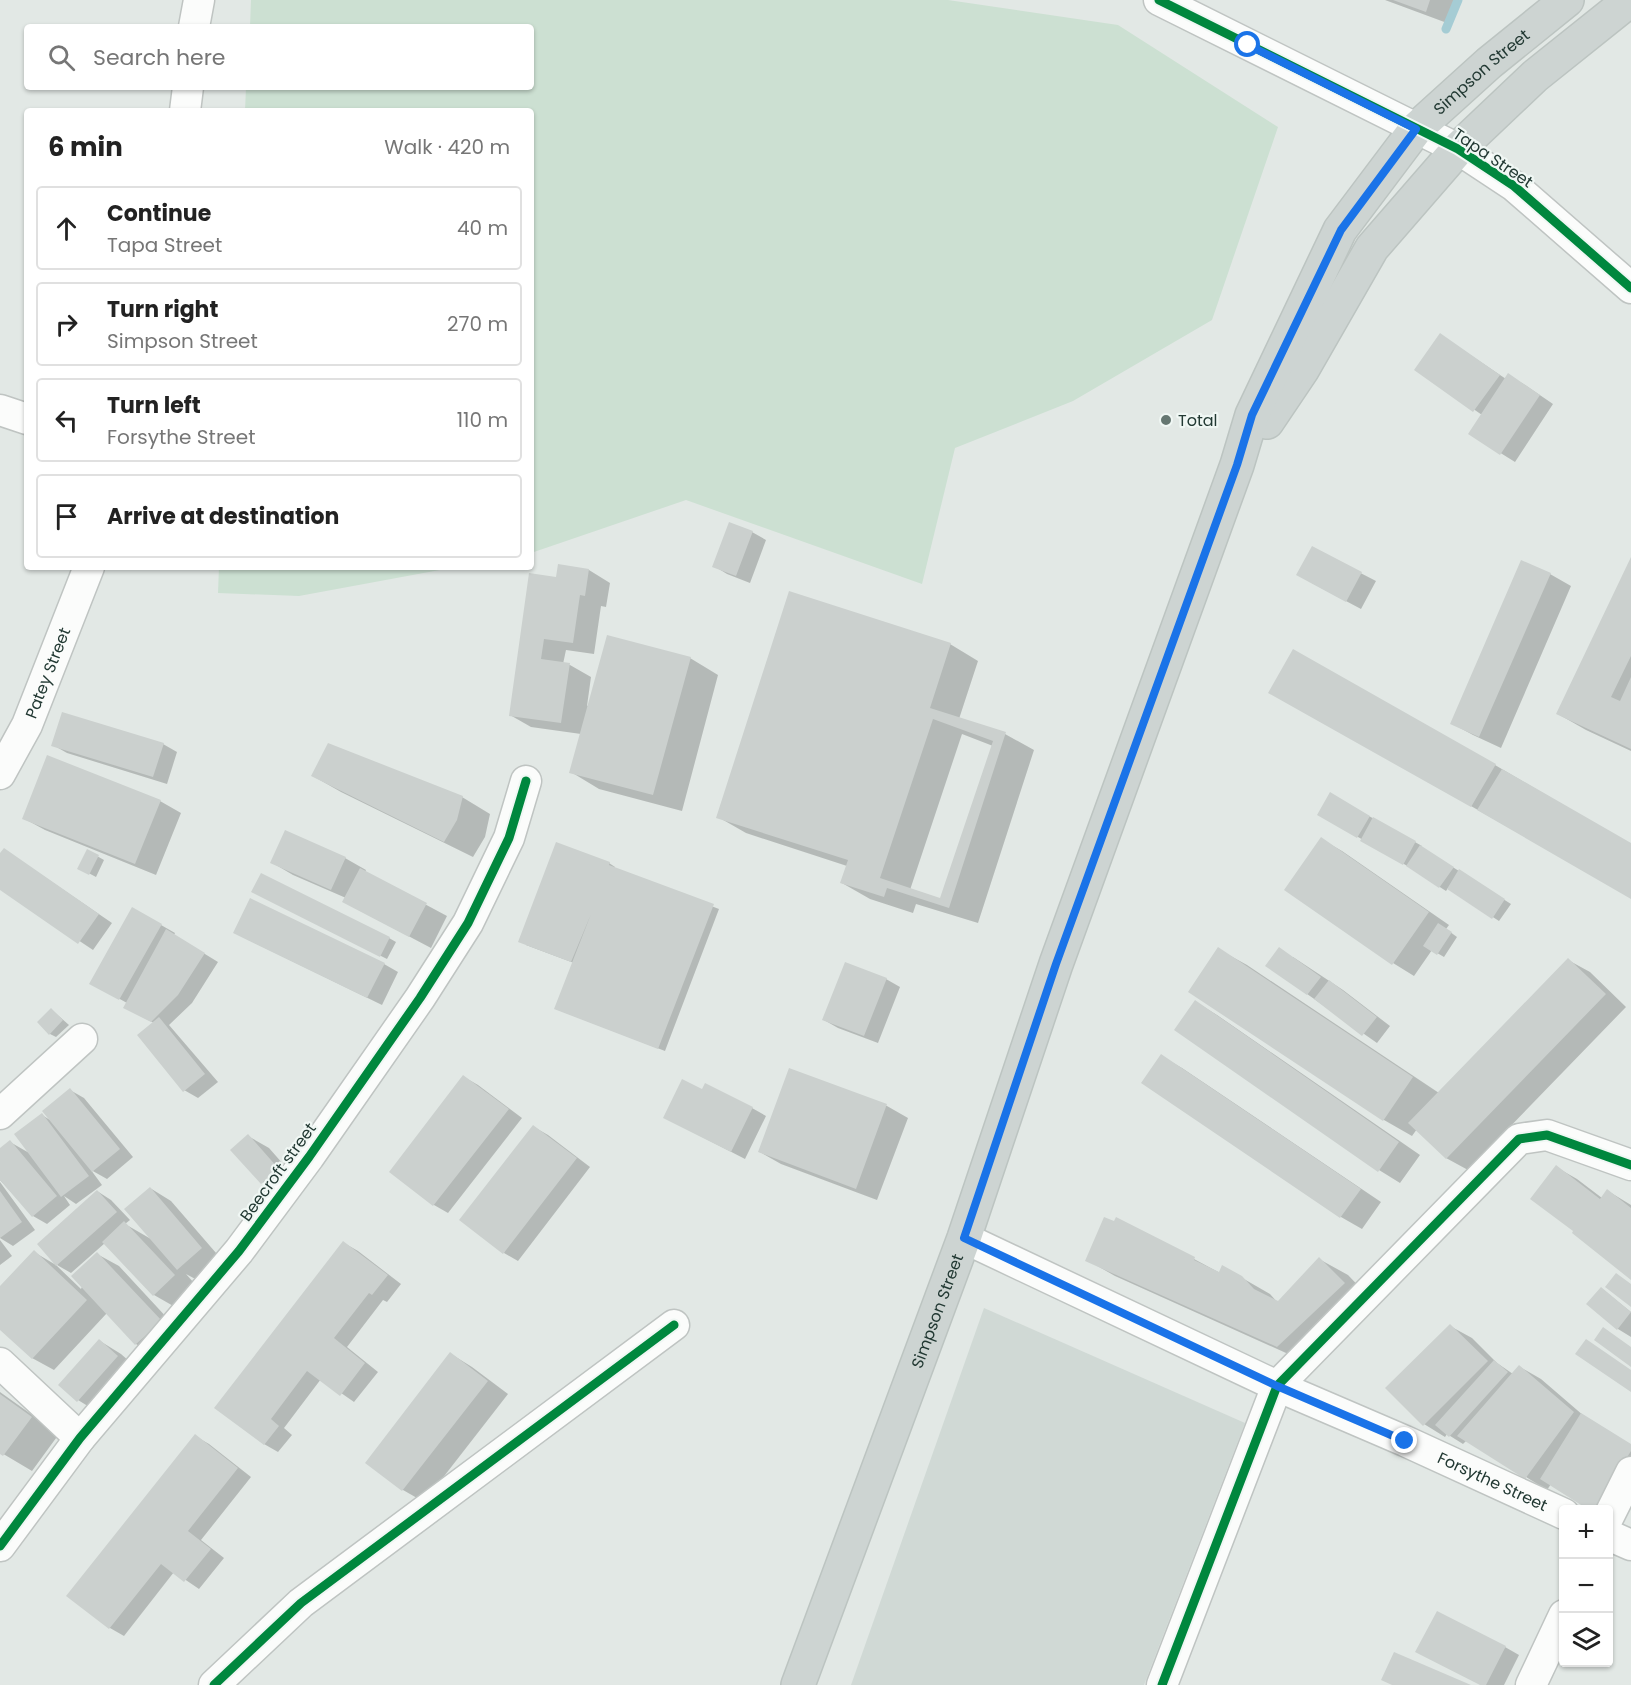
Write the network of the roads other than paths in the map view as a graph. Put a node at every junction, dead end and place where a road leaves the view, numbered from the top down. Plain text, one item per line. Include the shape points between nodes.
1 (199, 0) edge
2 (1159, 0) edge
3 (1567, 0) edge
4 (1630, 0) edge
5 (195, 24) edge
6 (188, 90) edge
7 (185, 108) edge
8 (1416, 129) junction
9 (1458, 149) junction
10 (1631, 288) edge
11 (0, 410) edge
12 (24, 418) edge
13 (1237, 465) junction
14 (88, 570) edge
15 (0, 774) edge
16 (526, 781) dead end
17 (82, 1039) dead end
18 (0, 1114) edge
19 (1631, 1166) edge
20 (964, 1238) junction
21 (674, 1325) dead end
22 (0, 1363) edge
23 (1277, 1386) junction
24 (80, 1438) junction
25 (1631, 1472) edge
26 (1613, 1508) edge
27 (1559, 1512) edge
28 (1613, 1537) edge
29 (1631, 1545) edge
30 (0, 1546) edge
31 (1559, 1624) edge
32 (214, 1685) edge
33 (798, 1685) edge
34 (1162, 1685) edge
35 (1531, 1685) edge

1 - 5 street
2 - 8 street, Tapa Street
3 - 8 main road, Simpson Street
4 - 9 main road via 1535,76
6 - 7 street
8 - 9 street, Tapa Street
8 - 13 main road, Simpson Street via 1341,230 1252,415
9 - 10 street, Tapa Street via 1514,186
9 - 13 main road via 1372,248 1302,370
11 - 12 street
13 - 20 main road, Simpson Street via 1056,964
14 - 15 street, Patey Street via 27,725
16 - 24 street, Beecroft street via 508,838 468,923 420,998 239,1251
17 - 18 street
19 - 23 street via 1547,1135 1519,1139
20 - 23 street, Forsythe Street
20 - 33 main road, Simpson Street
21 - 32 street via 301,1603
22 - 24 street
23 - 27 street, Forsythe Street
23 - 34 street
24 - 30 street, Beecroft street
25 - 26 street
28 - 29 street
31 - 35 street

